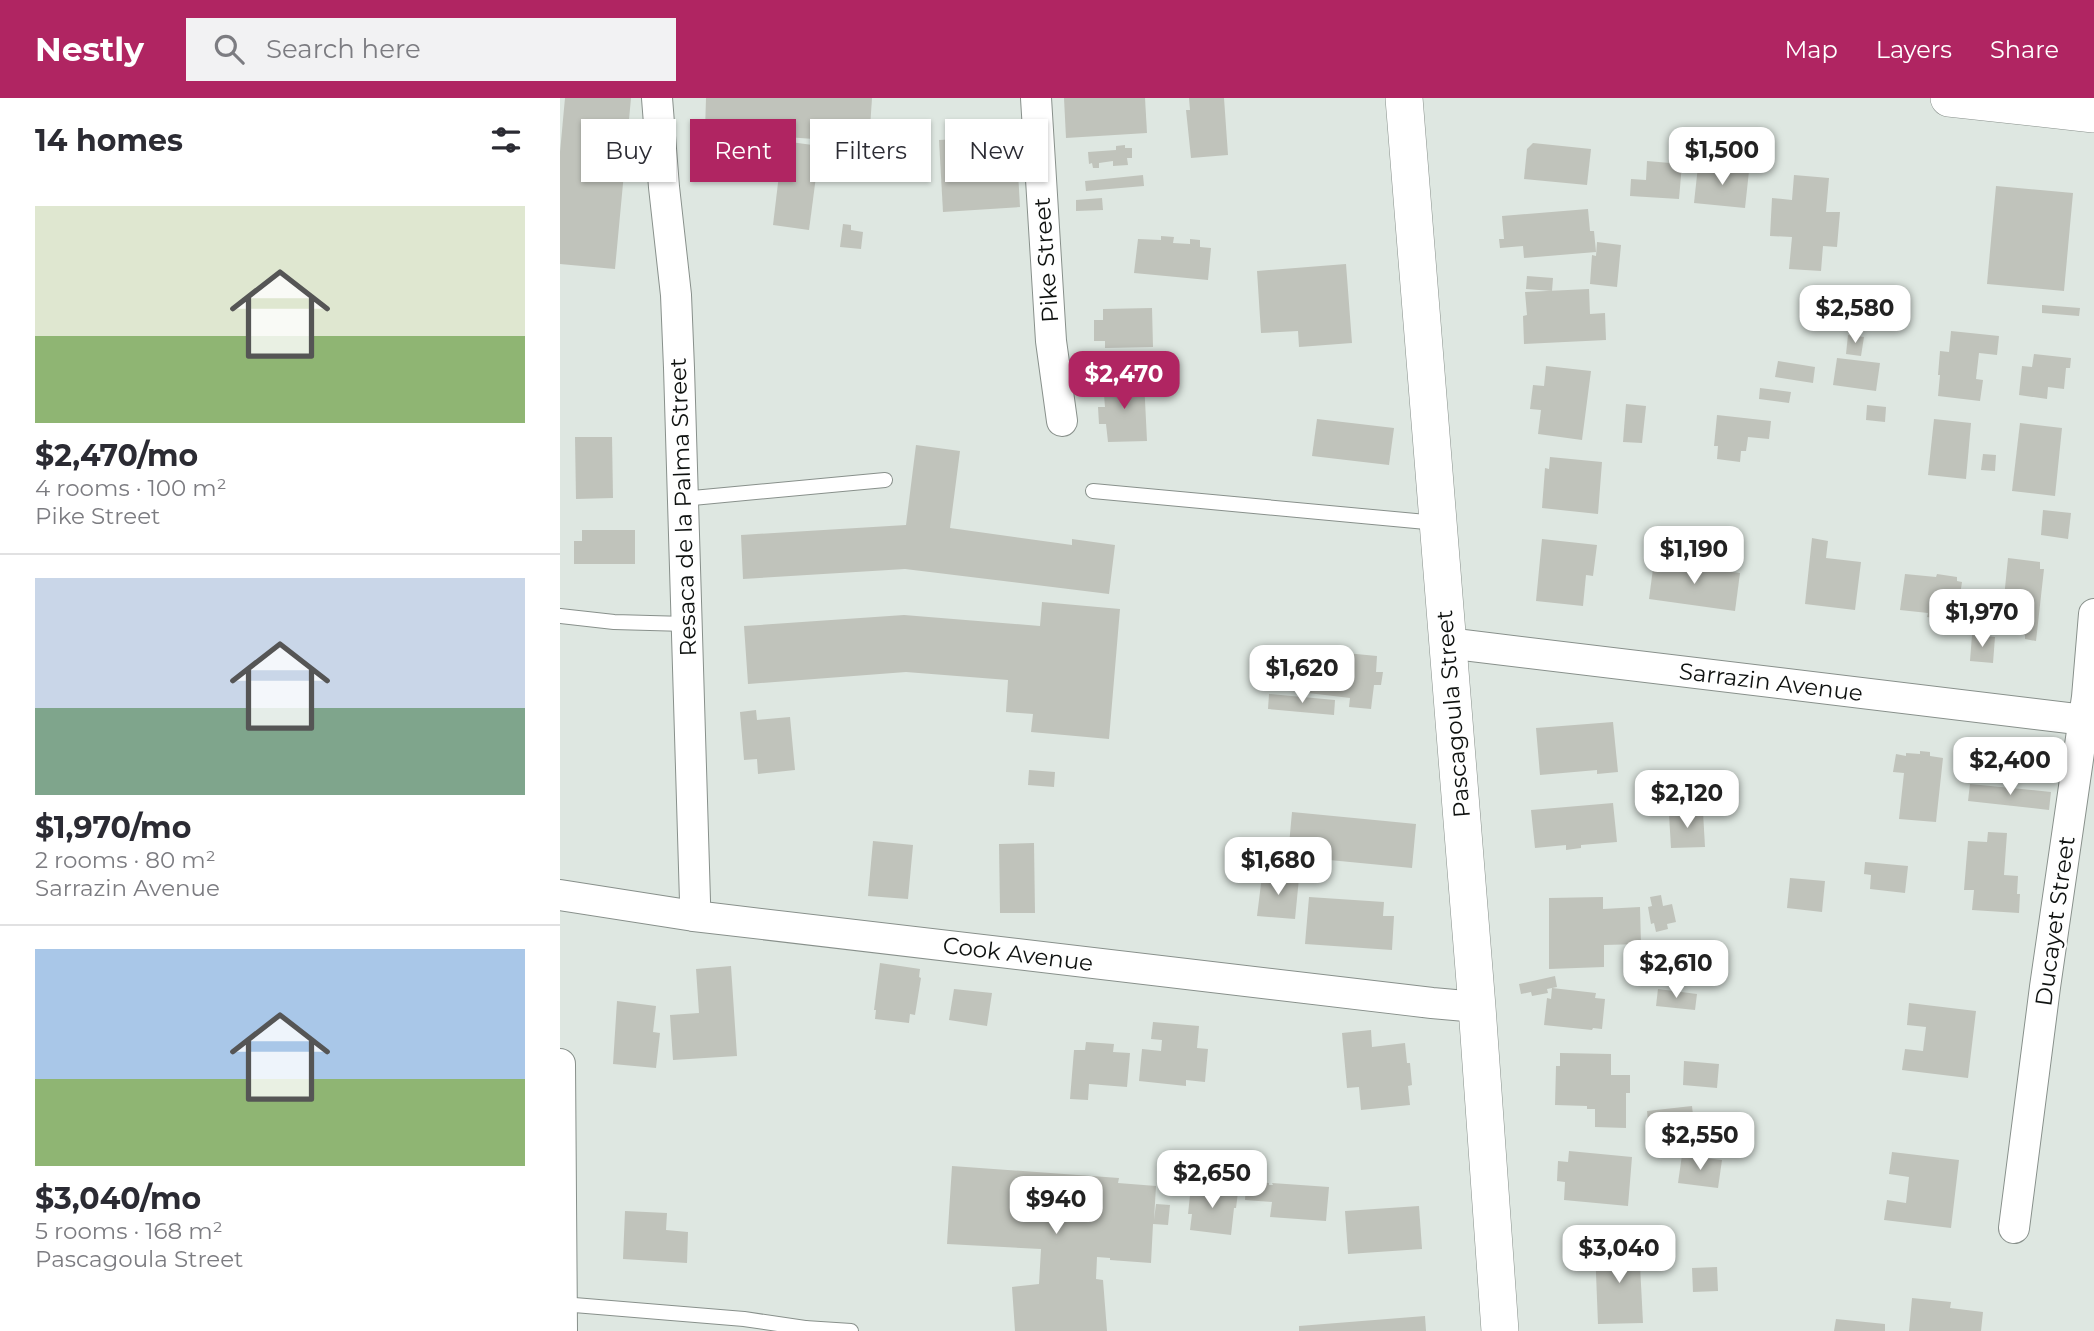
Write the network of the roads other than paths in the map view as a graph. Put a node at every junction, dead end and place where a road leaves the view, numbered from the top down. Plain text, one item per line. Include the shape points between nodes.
1 (657, 98) edge
2 (1036, 98) edge
3 (1404, 98) edge
4 (1949, 98) edge
5 (2094, 114) edge
6 (1062, 421) dead end
7 (886, 480) dead end
8 (1093, 491) dead end
9 (682, 499) junction
10 (1438, 523) junction
11 (2094, 614) edge
12 (560, 616) edge
13 (686, 624) junction
14 (1447, 643) junction
15 (2089, 720) edge
16 (560, 895) edge
17 (694, 916) junction
18 (1477, 1007) junction
19 (560, 1064) edge
20 (2014, 1228) dead end
21 (562, 1318) edge
22 (805, 1329) edge
23 (851, 1331) edge
24 (1500, 1331) edge

1 - 9 street, Resaca de la Palma Street via 676,295
2 - 6 street, Pike Street via 1051,341
3 - 10 street, Pascagoula Street
4 - 5 street
7 - 9 lane
8 - 10 lane
9 - 13 street, Resaca de la Palma Street
10 - 14 street, Pascagoula Street
11 - 15 street, Ducayet Street
12 - 13 lane
13 - 17 street, Resaca de la Palma Street
14 - 15 street, Sarrazin Avenue
14 - 18 street, Pascagoula Street
15 - 20 street, Ducayet Street via 2045,987
16 - 17 street, Cook Avenue
17 - 18 street, Cook Avenue
18 - 24 street, Pascagoula Street
19 - 21 street
21 - 22 lane via 744,1319
22 - 23 lane

